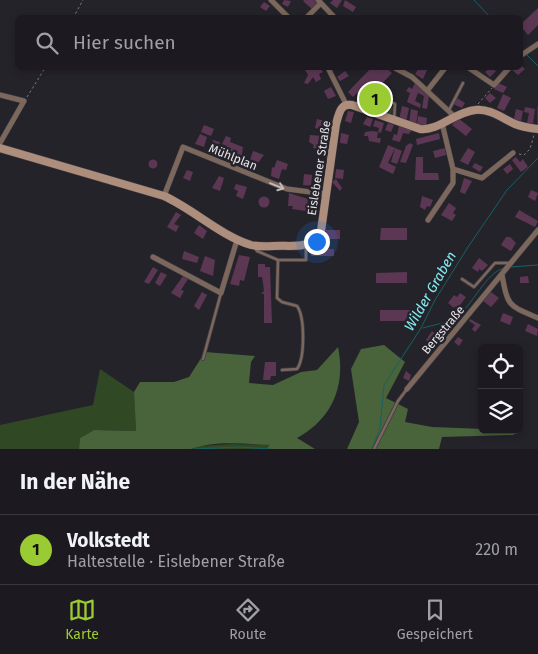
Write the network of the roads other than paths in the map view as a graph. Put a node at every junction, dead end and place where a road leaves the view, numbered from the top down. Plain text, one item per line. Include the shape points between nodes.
1 (271, 0) edge
2 (320, 2) edge
3 (286, 15) edge
4 (309, 15) edge
5 (332, 15) edge
6 (538, 44) edge
7 (523, 53) edge
8 (329, 70) edge
9 (399, 70) edge
10 (443, 70) edge
11 (472, 70) edge
12 (508, 70) edge
13 (463, 83) dead end
14 (427, 90) junction
15 (0, 95) edge
16 (349, 104) junction
17 (451, 113) junction
18 (393, 120) junction
19 (442, 123) junction
20 (536, 129) edge
21 (0, 143) edge
22 (0, 148) edge
23 (513, 153) road end
24 (453, 169) junction
25 (326, 194) junction
26 (164, 196) junction
27 (428, 220) dead end
28 (538, 230) edge
29 (237, 240) junction
30 (254, 245) junction
31 (306, 245) junction
32 (153, 257) dead end
33 (278, 260) junction
34 (511, 264) junction
35 (502, 275) junction
36 (462, 278) dead end
37 (221, 293) junction
38 (538, 318) edge
39 (203, 359) dead end
40 (282, 370) dead end
41 (407, 389) joint
42 (374, 449) edge

1 - 3 street
2 - 4 street
2 - 5 street
6 - 7 street
8 - 16 street
9 - 14 street
10 - 14 street
11 - 12 street via 494,84
13 - 17 lane
14 - 17 street
15 - 21 street via 24,101
16 - 18 main road
16 - 18 lane via 360,100 390,101 395,108
16 - 25 main road, Eislebener Straße via 341,108 336,124
17 - 19 main road
17 - 20 main road via 476,109 488,111
18 - 19 main road via 425,130
19 - 24 street
22 - 26 main road
23 - 24 street via 482,178
24 - 27 street via 451,187
26 -> 25 street, Mühlplan via 183,147 286,189
25 - 31 main road, Eislebener Straße via 321,231 314,241
26 - 29 main road
28 - 34 street, Bergstraße
29 - 30 main road
29 - 37 street
30 - 31 main road
30 - 33 lane via 257,251
31 - 33 lane via 306,260
32 - 37 street
33 - 40 lane via 277,298 297,306 300,311 303,342 301,364 297,369
34 - 35 street, Bergstraße
34 - 36 lane via 495,263 474,287
35 - 38 street via 507,300 515,308
35 - 41 street, Bergstraße
37 - 39 lane
41 - 42 lane, Bergstraße

